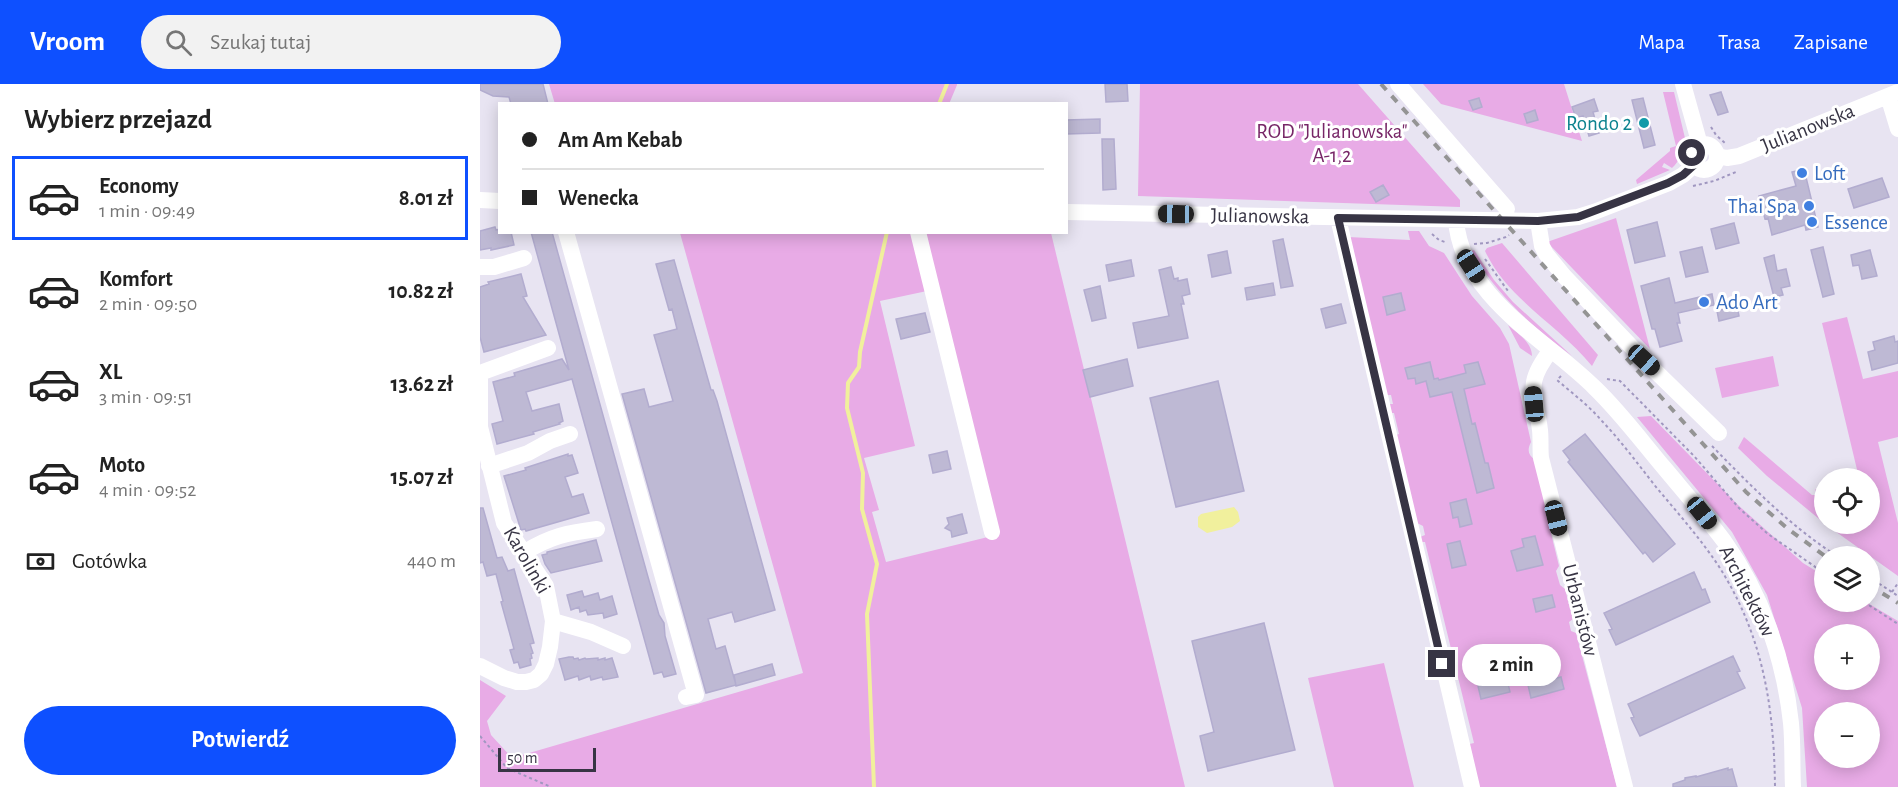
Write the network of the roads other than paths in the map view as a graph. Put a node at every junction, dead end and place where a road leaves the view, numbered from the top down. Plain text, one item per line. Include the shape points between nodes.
1 (1398, 84) edge
2 (1683, 84) edge
3 (1893, 94) edge
4 (1898, 129) edge
5 (1700, 145) junction
6 (1717, 156) junction
7 (1694, 165) junction
8 (480, 200) edge
9 (498, 201) edge
10 (1507, 208) dead end
11 (1068, 212) edge
12 (1338, 218) junction
13 (1456, 220) junction
14 (1538, 221) junction
15 (567, 234) edge
16 (918, 234) edge
17 (524, 258) dead end
18 (480, 267) edge
19 (548, 348) dead end
20 (1551, 350) junction
21 (480, 373) edge
22 (480, 380) edge
23 (1719, 433) road end
24 (570, 434) dead end
25 (489, 466) junction
26 (597, 529) dead end
27 (992, 532) dead end
28 (525, 552) junction
29 (553, 621) junction
30 (623, 646) dead end
31 (480, 666) edge
32 (686, 697) dead end
33 (1472, 787) edge
34 (1625, 787) edge
35 (1793, 787) edge

1 - 10 street
2 - 5 street
3 - 4 street
3 - 6 street, Julianowska via 1739,156
5 - 6 street via 1712,146
5 - 7 street via 1692,153
6 - 7 street via 1709,169 1701,170
7 - 14 street, Julianowska via 1668,183 1594,212
8 - 9 street
11 - 12 street, Julianowska
12 - 13 street, Julianowska
12 - 33 street
13 - 14 street, Julianowska
13 - 20 street via 1463,253 1479,279 1509,314
14 - 23 street via 1542,246 1564,276
15 - 32 street via 696,695
16 - 27 street
17 - 18 street
19 - 21 street
20 - 34 street, Urbanistów via 1534,380 1541,458
20 - 35 street, Architektów via 1596,388 1638,436 1725,543 1745,576 1762,611 1783,675 1791,725
22 - 25 street, Karolinki via 480,428
24 - 25 street
25 - 28 street, Karolinki via 504,523
26 - 28 street via 562,534
28 - 29 street, Karolinki via 546,586
29 - 30 street
29 - 31 street, Karolinki via 546,664 534,680 517,682

